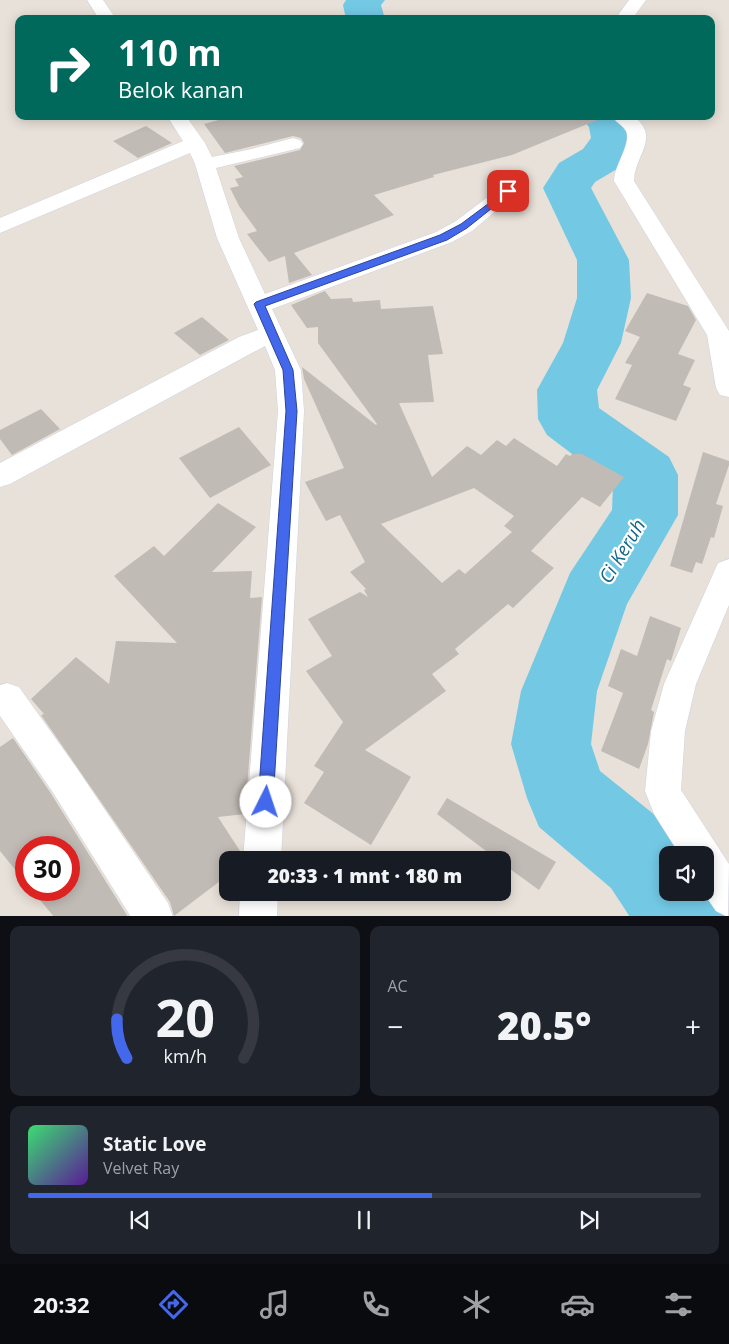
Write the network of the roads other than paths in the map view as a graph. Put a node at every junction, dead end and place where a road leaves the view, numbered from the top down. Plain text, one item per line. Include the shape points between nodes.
1 (118, 0) edge
2 (638, 0) edge
3 (101, 8) edge
4 (626, 15) edge
5 (178, 120) edge
6 (626, 120) edge
7 (293, 144) dead end
8 (191, 151) junction
9 (508, 191) dead end
10 (0, 226) edge
11 (259, 304) junction
12 (260, 339) junction
13 (729, 388) edge
14 (0, 476) edge
15 (729, 572) edge
16 (7, 698) dead end
17 (695, 846) edge
18 (263, 851) edge
19 (714, 874) edge
20 (729, 898) edge
21 (259, 901) edge
22 (154, 916) edge
23 (258, 916) edge

1 - 3 street
2 - 4 street
5 - 8 street
6 - 13 street via 636,135 624,180 719,335
7 - 8 street via 248,156
8 - 10 street
8 - 11 street
9 - 11 street via 444,238
11 - 12 street
12 - 14 street
12 - 18 street via 288,370 291,411
15 - 17 street via 680,684 668,731 663,791
16 - 22 street
19 - 20 street
21 - 23 street

